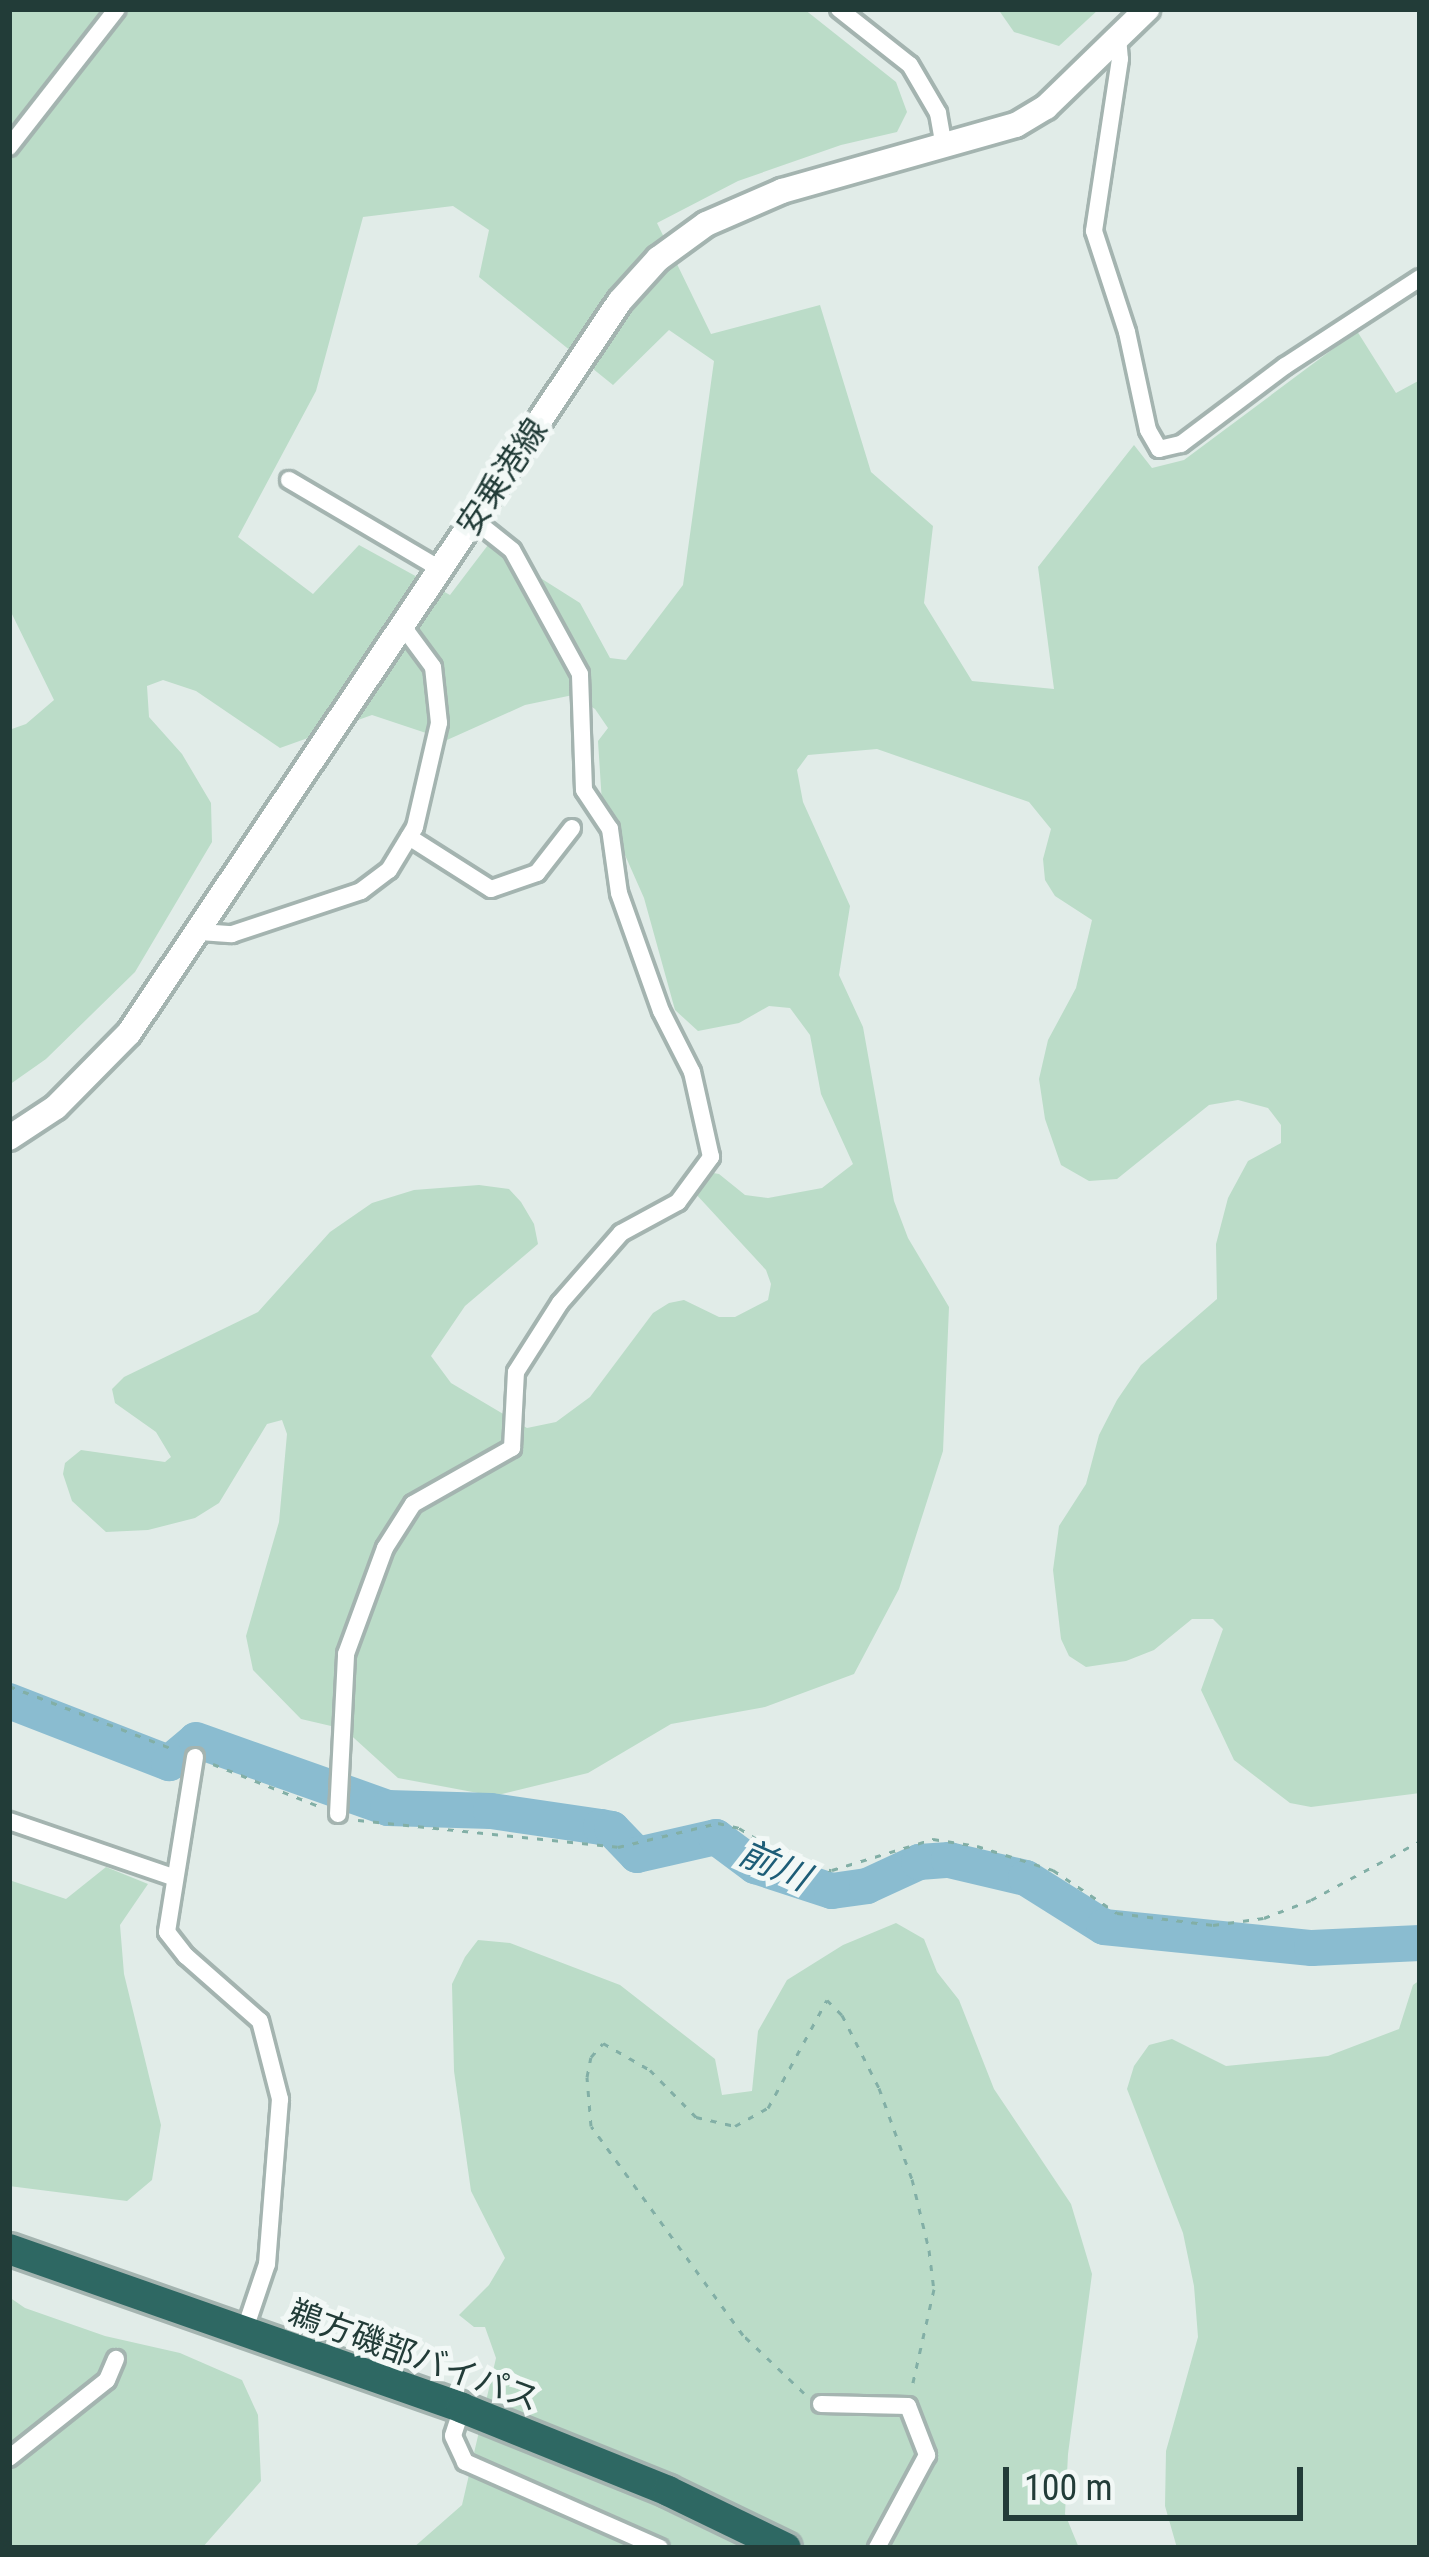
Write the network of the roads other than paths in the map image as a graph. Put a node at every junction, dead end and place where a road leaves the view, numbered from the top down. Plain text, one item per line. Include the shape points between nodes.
1 (117, 9) edge
2 (839, 9) edge
3 (1147, 9) edge
4 (1118, 37) junction
5 (9, 147) edge
6 (944, 148) junction
7 (1420, 278) edge
8 (289, 480) dead end
9 (473, 519) junction
10 (440, 569) junction
11 (402, 625) junction
12 (572, 829) dead end
13 (409, 837) junction
14 (200, 932) junction
15 (9, 1138) edge
16 (195, 1757) road end
17 (341, 1801) road end
18 (9, 1820) edge
19 (173, 1877) junction
20 (9, 2249) edge
21 (244, 2332) junction
22 (116, 2359) dead end
23 (821, 2404) road end
24 (462, 2408) junction
25 (9, 2458) edge
26 (660, 2548) edge
27 (786, 2548) edge
28 (878, 2548) edge

1 - 5 street
2 - 6 street via 910,65 938,113
3 - 4 main road, 安乗港線
4 - 6 main road, 安乗港線 via 1046,107
4 - 7 street via 1094,231 1159,449 1181,444
6 - 9 main road, 安乗港線 via 782,191 681,240 620,302
8 - 10 street
9 - 10 main road, 安乗港線
9 - 17 street via 512,550 580,674 584,790 610,829 619,893 692,1072 710,1157 677,1202 621,1233 560,1303 516,1372 512,1448 413,1504 385,1548 346,1654
10 - 11 main road, 安乗港線
11 - 13 street via 433,668 439,723
11 - 14 main road, 安乗港線
12 - 13 street via 537,873 491,890
13 - 14 street via 378,883 232,934
14 - 15 main road, 安乗港線 via 90,1076
16 - 19 street
18 - 19 street
19 - 21 street via 165,1919 172,1942 260,2021 274,2058 280,2099 267,2264
20 - 21 highway, 鵜方磯部バイパス
21 - 24 highway, 鵜方磯部バイパス
22 - 25 street via 107,2380
23 - 28 street via 908,2406 927,2455
24 - 26 street via 453,2436 465,2462
24 - 27 highway, 鵜方磯部バイパス

